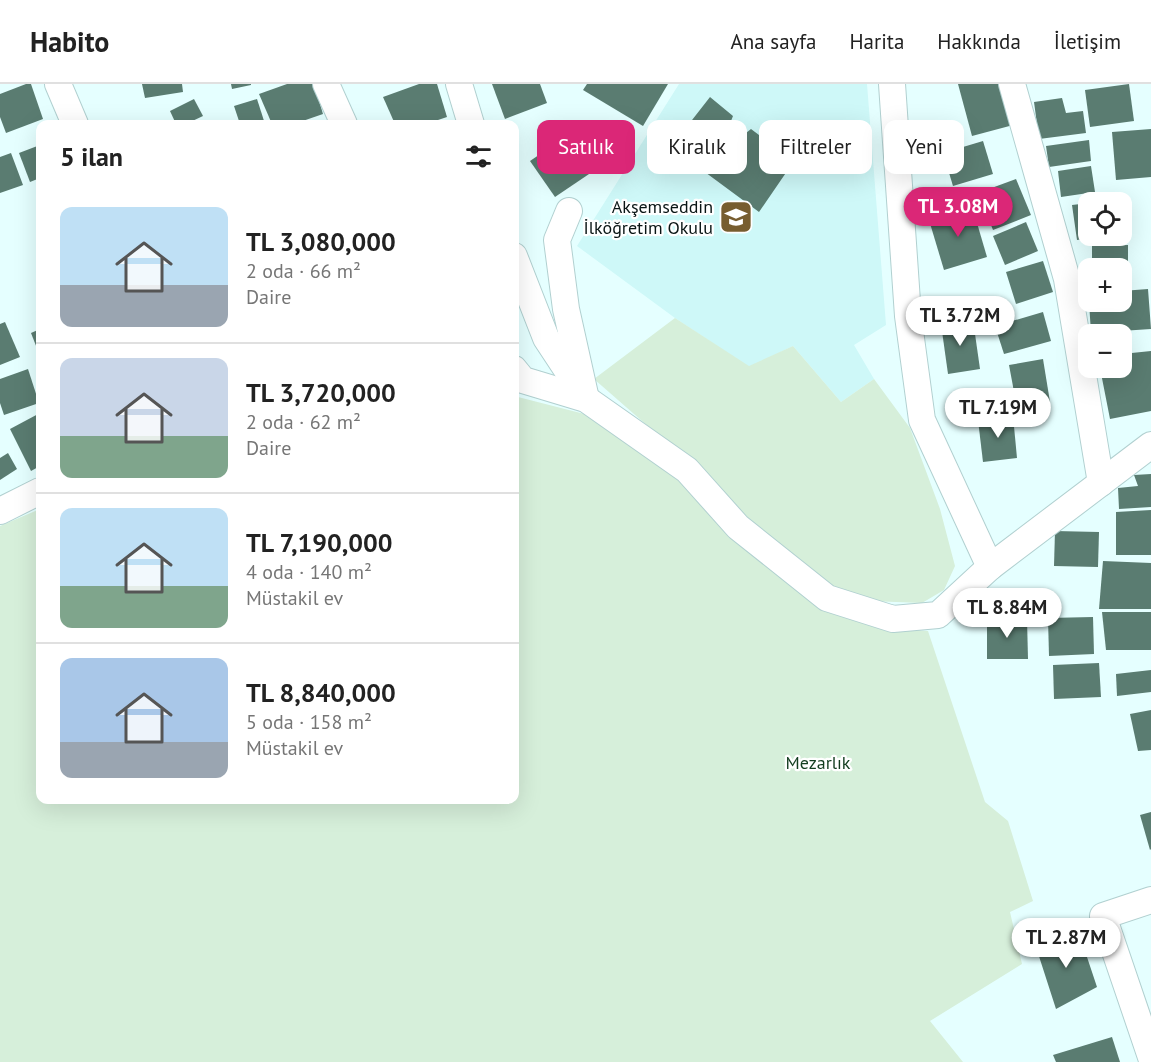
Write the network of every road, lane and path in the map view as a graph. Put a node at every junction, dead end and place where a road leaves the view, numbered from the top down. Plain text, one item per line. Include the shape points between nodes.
1 (58, 84) edge
2 (326, 84) edge
3 (459, 84) edge
4 (892, 84) edge
5 (1012, 84) edge
6 (73, 120) edge
7 (342, 120) edge
8 (470, 120) edge
9 (569, 212) dead end
10 (519, 269) edge
11 (519, 375) edge
12 (586, 399) junction
13 (1151, 445) edge
14 (1101, 483) junction
15 (36, 493) edge
16 (0, 511) edge
17 (990, 567) junction
18 (1151, 900) edge
19 (1151, 1057) edge

1 - 6 street
2 - 7 street
3 - 8 street
4 - 17 street via 908,316 922,420
5 - 14 street via 1067,279
9 - 12 street via 557,240 566,309
10 - 12 street via 546,338
11 - 12 street via 523,380
12 - 17 street via 687,470 738,527 827,598 893,619 938,615
13 - 14 street
14 - 17 street
15 - 16 street
18 - 19 street via 1103,916

